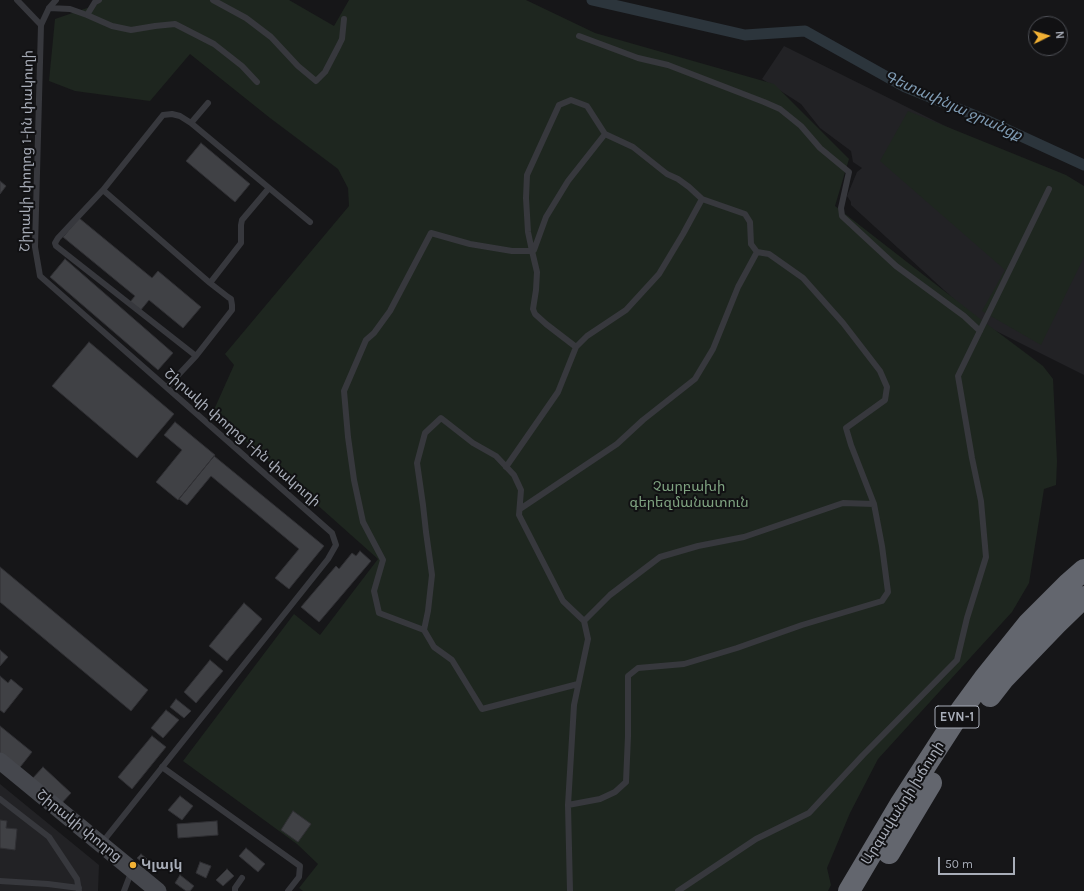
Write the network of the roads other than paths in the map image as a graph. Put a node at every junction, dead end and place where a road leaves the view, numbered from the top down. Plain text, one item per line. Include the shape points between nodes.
1 (17, 0) edge
2 (56, 0) edge
3 (99, 0) edge
4 (213, 0) edge
5 (49, 8) junction
6 (88, 15) junction
7 (344, 19) dead end
8 (41, 25) junction
9 (579, 36) dead end
10 (257, 82) dead end
11 (208, 103) dead end
12 (191, 123) junction
13 (605, 134) junction
14 (269, 188) junction
15 (1049, 189) dead end
16 (104, 190) junction
17 (702, 199) junction
18 (310, 222) dead end
19 (532, 251) junction
20 (757, 252) junction
21 (210, 283) junction
22 (980, 331) junction
23 (576, 347) junction
24 (196, 356) junction
25 (167, 387) junction
26 (506, 467) junction
27 (874, 504) junction
28 (520, 509) junction
29 (1084, 570) edge
30 (1084, 598) edge
31 (584, 621) junction
32 (424, 630) junction
33 (578, 684) junction
34 (0, 762) edge
35 (162, 767) junction
36 (0, 768) edge
37 (0, 799) edge
38 (568, 805) junction
39 (99, 846) junction
40 (242, 878) dead end
41 (129, 879) edge
42 (0, 881) edge
43 (79, 890) edge
44 (149, 891) edge
45 (158, 891) edge
46 (236, 891) edge
47 (288, 891) edge
48 (570, 891) edge
49 (678, 891) edge
50 (849, 891) edge
51 (866, 891) edge

1 - 8 lane
2 - 5 lane, Շիրակի փողոց 1-ին փակուղի
3 - 6 lane via 95,2
4 - 7 lane via 246,18 271,37 316,81 325,72 342,39
5 - 6 lane via 70,9
5 - 8 lane, Շիրակի փողոց 1-ին փակուղի
6 - 10 lane via 112,26 131,30 175,24 214,44 242,66
8 - 25 lane, Շիրակի փողոց 1-ին փակուղի via 35,247 40,276
9 - 22 lane via 638,58 668,65 780,109 849,172 841,208 842,216 896,266 964,316
11 - 12 lane
12 - 14 lane
12 - 16 lane via 180,116 163,115
13 - 17 lane via 633,147
13 - 19 lane via 568,181 546,217
13 - 19 lane via 587,106 570,100 559,105 527,175 527,217
14 - 18 lane
14 - 21 lane via 242,220 241,243
15 - 22 lane
16 - 21 lane
16 - 24 lane via 58,238 56,246
17 - 20 lane via 745,214 750,222 751,244
17 - 23 lane via 659,274 626,310 587,336
19 - 23 lane via 537,272 534,314
19 - 32 lane via 512,251 470,244 431,233 390,311 366,340 344,391 354,480 363,522 383,560 374,591 379,613
20 - 27 lane via 769,254 803,278 843,323 880,371 886,387 885,400 846,428
20 - 28 lane via 738,287 713,349 695,379 617,444
21 - 24 lane via 231,299 232,310
22 - 49 lane via 958,376 981,501 986,557 966,618 956,660 809,813 756,840
23 - 26 lane via 558,392
24 - 25 lane
25 - 35 lane, Շիրակի փողոց 1-ին փակուղի via 332,533 336,545 328,559
26 - 28 lane via 514,475 521,490
26 - 32 lane via 496,456 473,443 441,418 425,433 417,463 432,575
27 - 31 lane via 843,503 744,537 660,557 610,595
27 - 38 lane via 888,592 882,601 684,664 638,668 628,676 626,782 615,792 600,799
28 - 31 lane via 519,515 563,601
29 - 50 highway, Արգավանդի խճուղի / EVN-1 via 1029,623 962,709
30 - 51 highway, Արգավանդի խճուղի / EVN-1 via 1004,678 980,709 951,749
31 - 33 lane via 588,638
32 - 33 lane via 434,647 452,660 482,709
33 - 38 lane via 574,705
34 - 39 main road, Շիրակի փողոց
35 - 39 lane, Շիրակի փողոց 1-ին փակուղի
35 - 47 lane via 300,866 299,877
36 - 39 main road, Շիրակի փողոց
37 - 43 lane via 49,837 77,879
38 - 48 lane
39 - 41 main road, Շիրակի փողոց
40 - 46 lane
41 - 44 main road, Շիրակի փողոց
41 - 45 main road, Շիրակի փողոց
42 - 43 lane via 48,884

